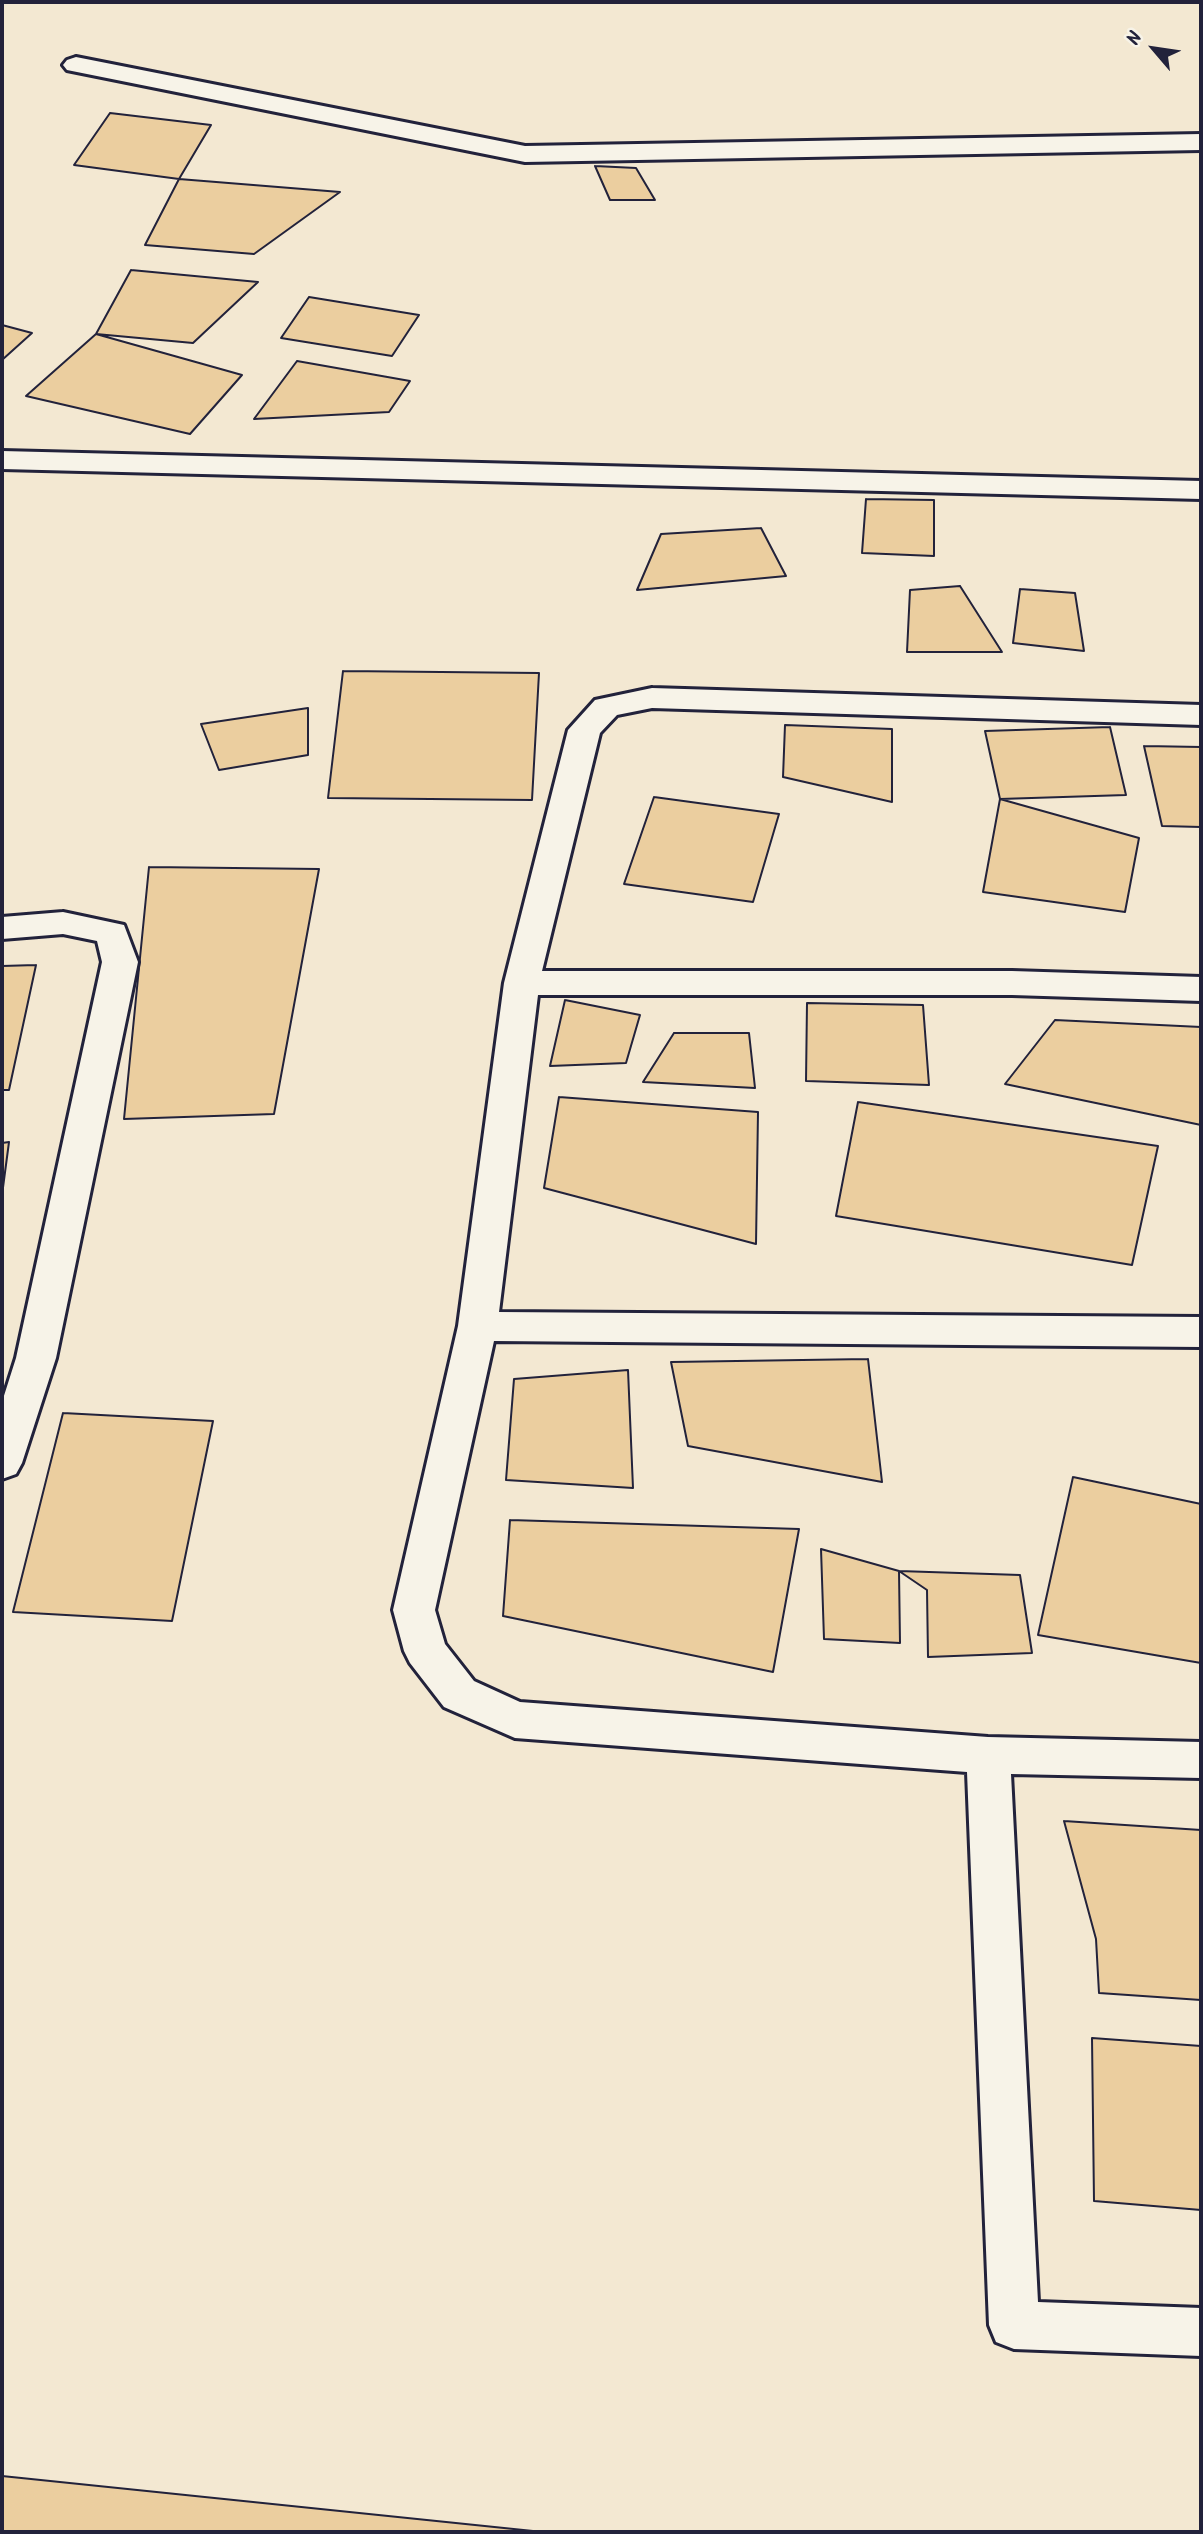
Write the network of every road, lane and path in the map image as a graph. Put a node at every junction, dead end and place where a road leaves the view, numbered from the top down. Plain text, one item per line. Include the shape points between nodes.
1 (76, 65) dead end
2 (1201, 142) edge
3 (2, 460) edge
4 (1201, 490) edge
5 (1201, 715) edge
6 (2, 928) edge
7 (522, 983) junction
8 (1201, 989) edge
9 (478, 1326) junction
10 (1201, 1332) edge
11 (19, 1358) edge
12 (2, 1464) edge
13 (988, 1755) junction
14 (1201, 1760) edge
15 (1201, 2332) edge

1 - 2 street via 526,154
3 - 4 street
5 - 7 street via 652,698 606,707 584,730
6 - 11 street via 63,923 112,933 120,962
7 - 8 street via 1012,983
7 - 9 street
9 - 10 street
9 - 13 street via 414,1609 425,1651 458,1694 515,1720
11 - 12 street
13 - 14 street
13 - 15 street via 1014,2325

